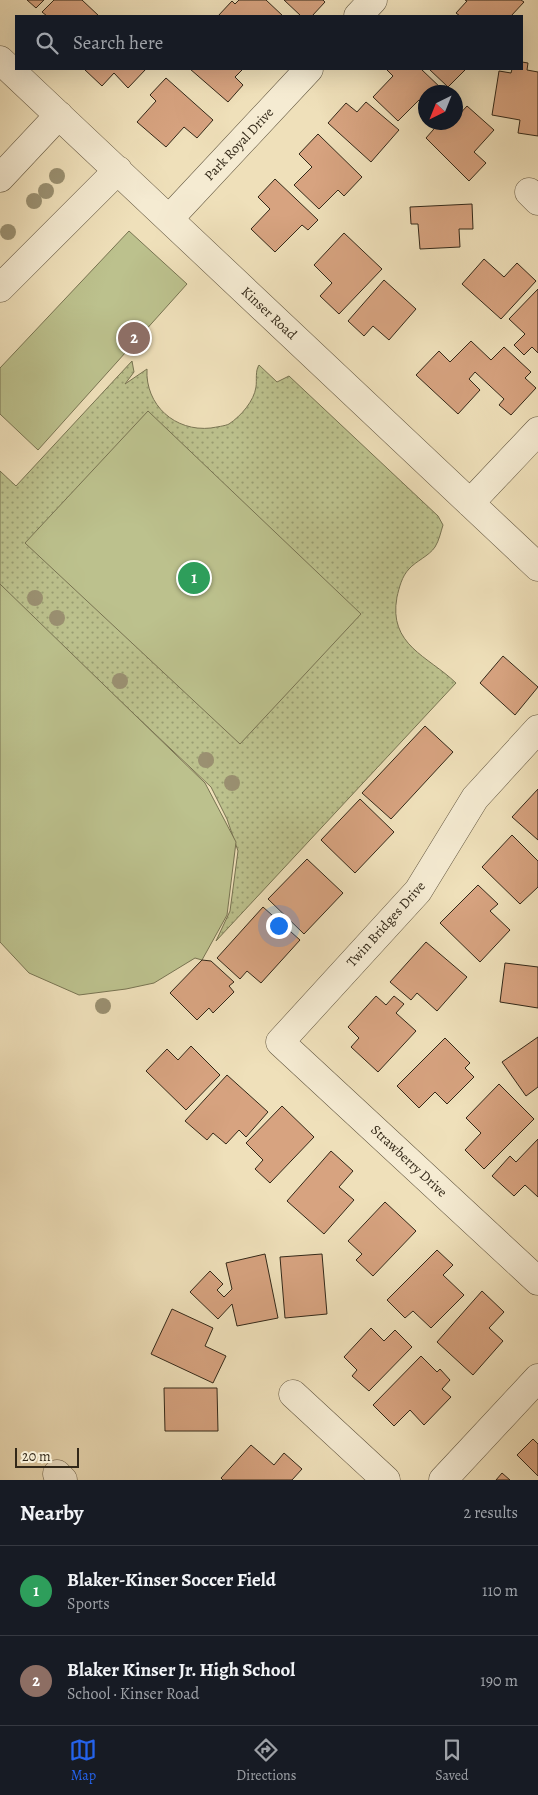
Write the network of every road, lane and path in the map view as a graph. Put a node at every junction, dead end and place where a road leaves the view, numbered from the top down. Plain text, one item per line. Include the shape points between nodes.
1 (374, 0) edge
2 (359, 15) edge
3 (0, 60) edge
4 (308, 70) edge
5 (58, 115) junction
6 (118, 170) junction
7 (0, 178) edge
8 (169, 219) junction
9 (0, 288) edge
10 (538, 431) edge
11 (470, 503) junction
12 (538, 568) edge
13 (538, 729) edge
14 (280, 1042) joint
15 (538, 1281) edge
16 (538, 1378) edge
17 (293, 1394) dead end
18 (386, 1480) edge
19 (443, 1480) edge

1 - 2 street
3 - 5 street, Kinser Road
4 - 8 street, Park Royal Drive
5 - 6 street, Kinser Road
5 - 7 street
6 - 8 street, Kinser Road
6 - 9 street
8 - 11 street, Kinser Road
10 - 11 street
11 - 12 street, Kinser Road
13 - 14 street, Twin Bridges Drive via 475,798 418,891
14 - 15 street, Strawberry Drive
16 - 19 street
17 - 18 street

